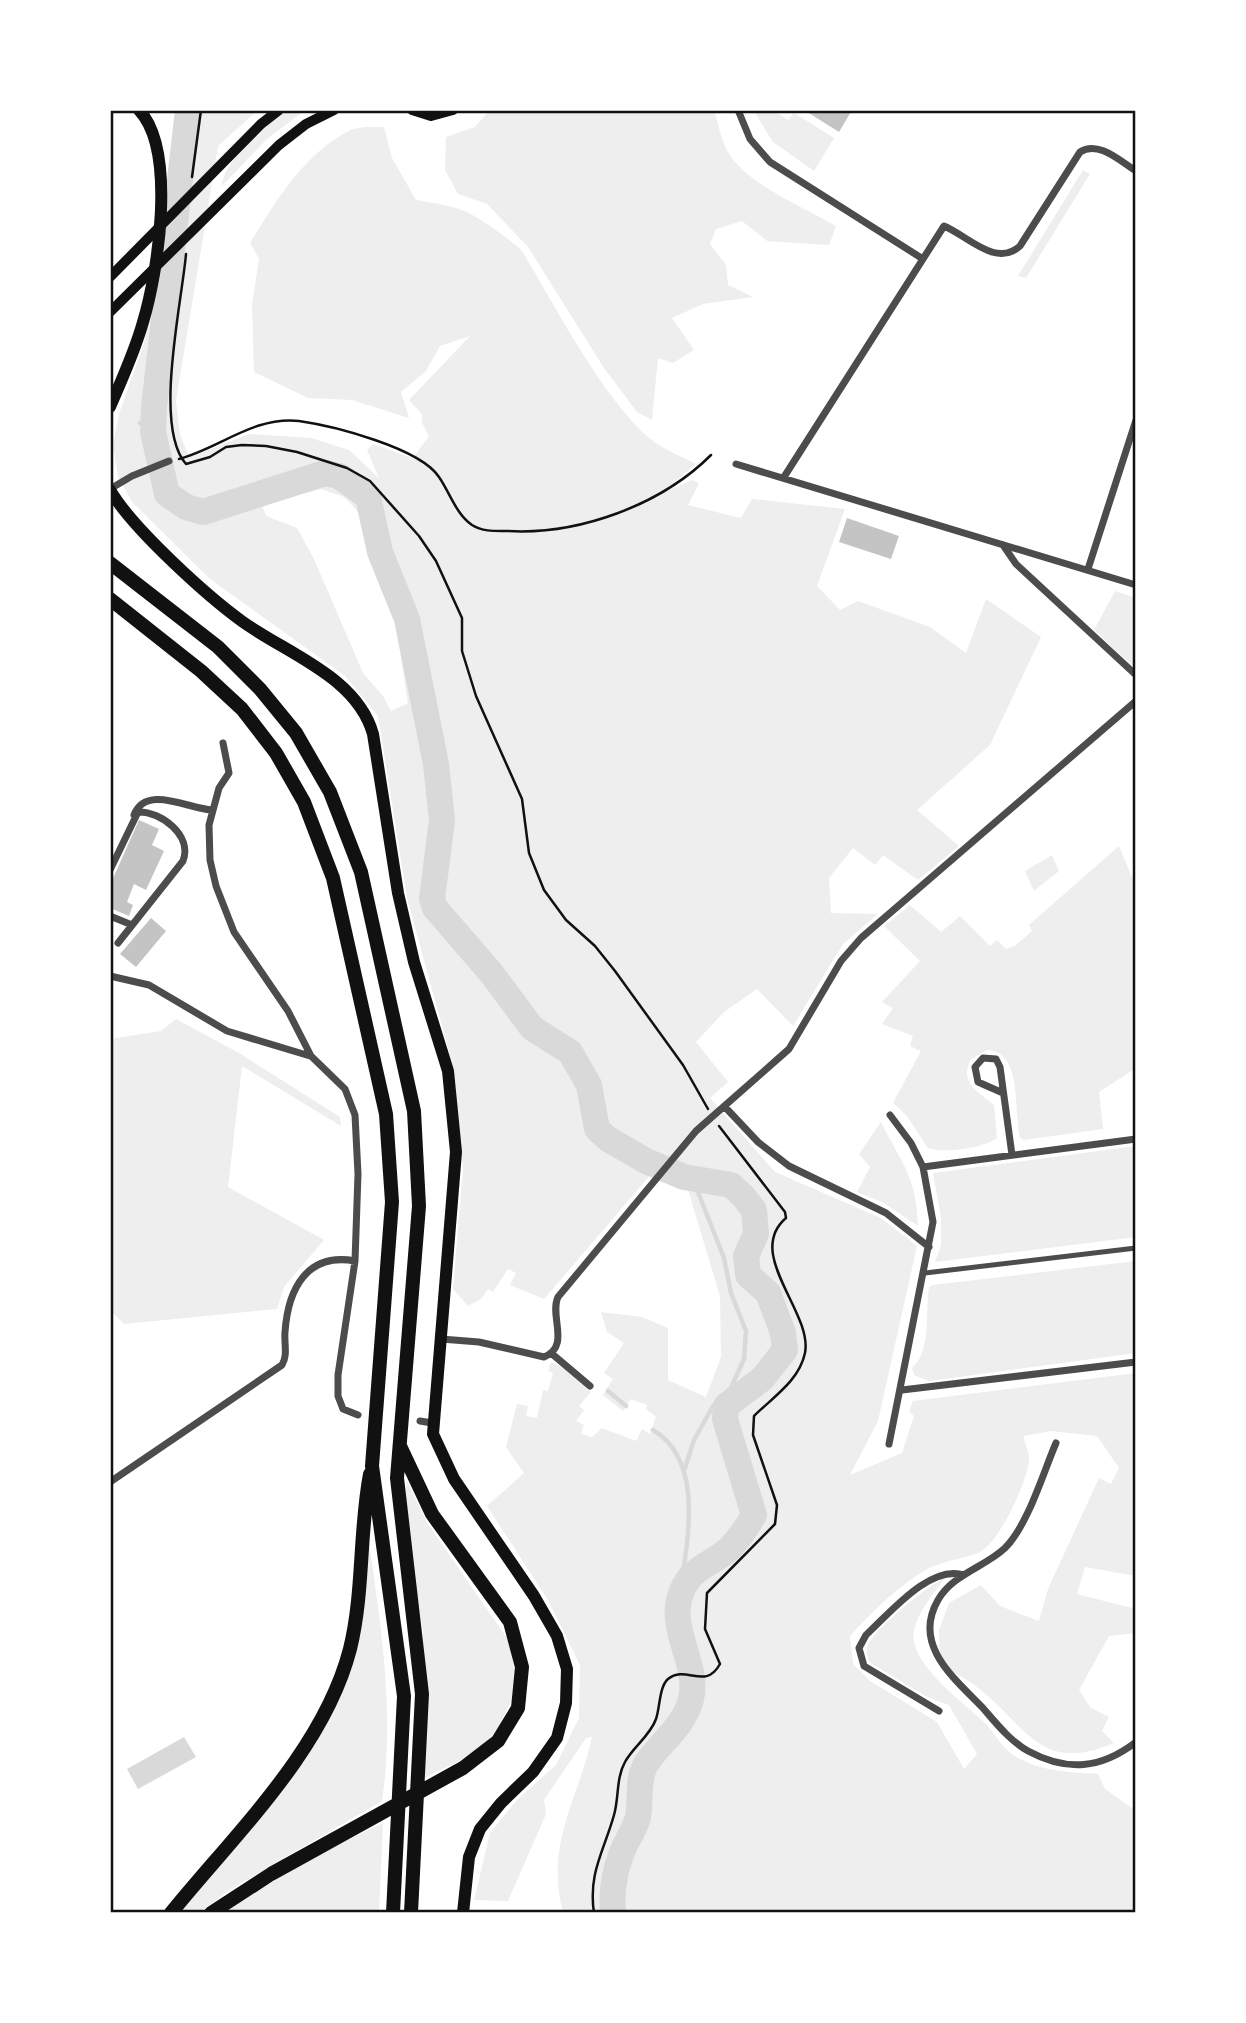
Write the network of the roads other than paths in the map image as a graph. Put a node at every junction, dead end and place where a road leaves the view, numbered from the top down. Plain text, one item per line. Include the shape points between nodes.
1 (139, 110) edge
2 (279, 110) edge
3 (334, 110) edge
4 (412, 110) edge
5 (453, 110) edge
6 (738, 110) edge
7 (1136, 171) edge
8 (923, 259) junction
9 (110, 277) edge
10 (110, 312) edge
11 (110, 407) edge
12 (1136, 420) edge
13 (169, 461) road end
14 (736, 464) dead end
15 (784, 477) junction
16 (110, 490) edge
17 (1003, 545) junction
18 (110, 563) edge
19 (1088, 569) junction
20 (1136, 584) edge
21 (110, 599) edge
22 (1136, 675) edge
23 (1136, 701) edge
24 (223, 743) dead end
25 (212, 810) junction
26 (134, 816) junction
27 (110, 870) edge
28 (110, 916) edge
29 (132, 925) junction
30 (118, 943) dead end
31 (110, 976) edge
32 (311, 1056) junction
33 (1003, 1093) junction
34 (725, 1107) junction
35 (890, 1115) dead end
36 (1136, 1139) edge
37 (1012, 1155) junction
38 (923, 1167) junction
39 (929, 1247) junction
40 (1136, 1248) edge
41 (355, 1262) junction
42 (925, 1273) junction
43 (441, 1339) junction
44 (551, 1353) junction
45 (1136, 1362) edge
46 (590, 1386) dead end
47 (902, 1390) junction
48 (358, 1415) dead end
49 (1056, 1443) dead end
50 (889, 1444) dead end
51 (400, 1445) junction
52 (372, 1466) junction
53 (110, 1482) edge
54 (964, 1575) junction
55 (939, 1712) dead end
56 (1136, 1742) edge
57 (171, 1913) edge
58 (211, 1913) edge
59 (393, 1913) edge
60 (411, 1913) edge
61 (463, 1913) edge

1 - 11 main road via 160,150 157,244 144,322
2 - 9 main road
3 - 10 main road via 279,145
4 - 5 main road via 432,116
6 - 8 street via 750,139 770,162
7 - 8 street via 1102,150 1086,148 1075,156 1020,246 1005,254 989,251 944,226
8 - 15 street
12 - 19 street
13 - 16 street
14 - 15 street
15 - 17 street
16 - 43 main road via 203,589 241,621 345,688 369,721 398,893 451,1095 456,1152
17 - 19 street
17 - 22 street via 1016,564
18 - 51 highway via 218,648 296,733 330,792 361,872 414,1111 419,1206
19 - 20 street
21 - 52 highway via 242,709 276,752 304,802 332,878 386,1114 392,1202
23 - 34 street via 861,938 841,961 789,1049
24 - 25 street via 229,773
25 - 26 street via 155,798 141,804
25 - 32 street via 210,860 229,920 288,1011
26 - 27 street
26 - 29 street via 142,811 168,822 182,839 186,855
28 - 29 street
29 - 30 street
31 - 32 street via 149,985 227,1031
32 - 41 street via 338,1079 355,1115
33 - 33 street via 996,1059 983,1058 975,1067 978,1082
33 - 37 street
34 - 39 street via 789,1166 886,1213
34 - 44 street via 696,1131 558,1297 558,1341
35 - 38 street
36 - 37 street
37 - 38 street
38 - 39 street via 931,1204
39 - 42 street
40 - 42 street
41 - 48 street via 337,1389 343,1409
41 - 53 street via 329,1259 306,1274 287,1316 285,1360 273,1373
42 - 47 street
43 - 44 street via 479,1342 544,1357
43 - 61 main road via 426,1422 454,1479 557,1636 567,1669 566,1703 556,1738 533,1772 480,1829 469,1857
44 - 46 street
45 - 47 street
47 - 50 street
49 - 54 street via 1006,1547
51 - 58 highway via 432,1514 510,1622 522,1667 518,1708 498,1741 463,1768 271,1874
51 - 60 highway via 397,1488 422,1694
52 - 57 highway via 356,1611 339,1684 296,1761
52 - 59 highway via 404,1696
54 - 55 street via 953,1571 933,1576 866,1635 859,1648 864,1666
54 - 56 street via 940,1597 933,1611 933,1646 940,1664 1008,1735 1044,1759 1072,1766 1095,1765

